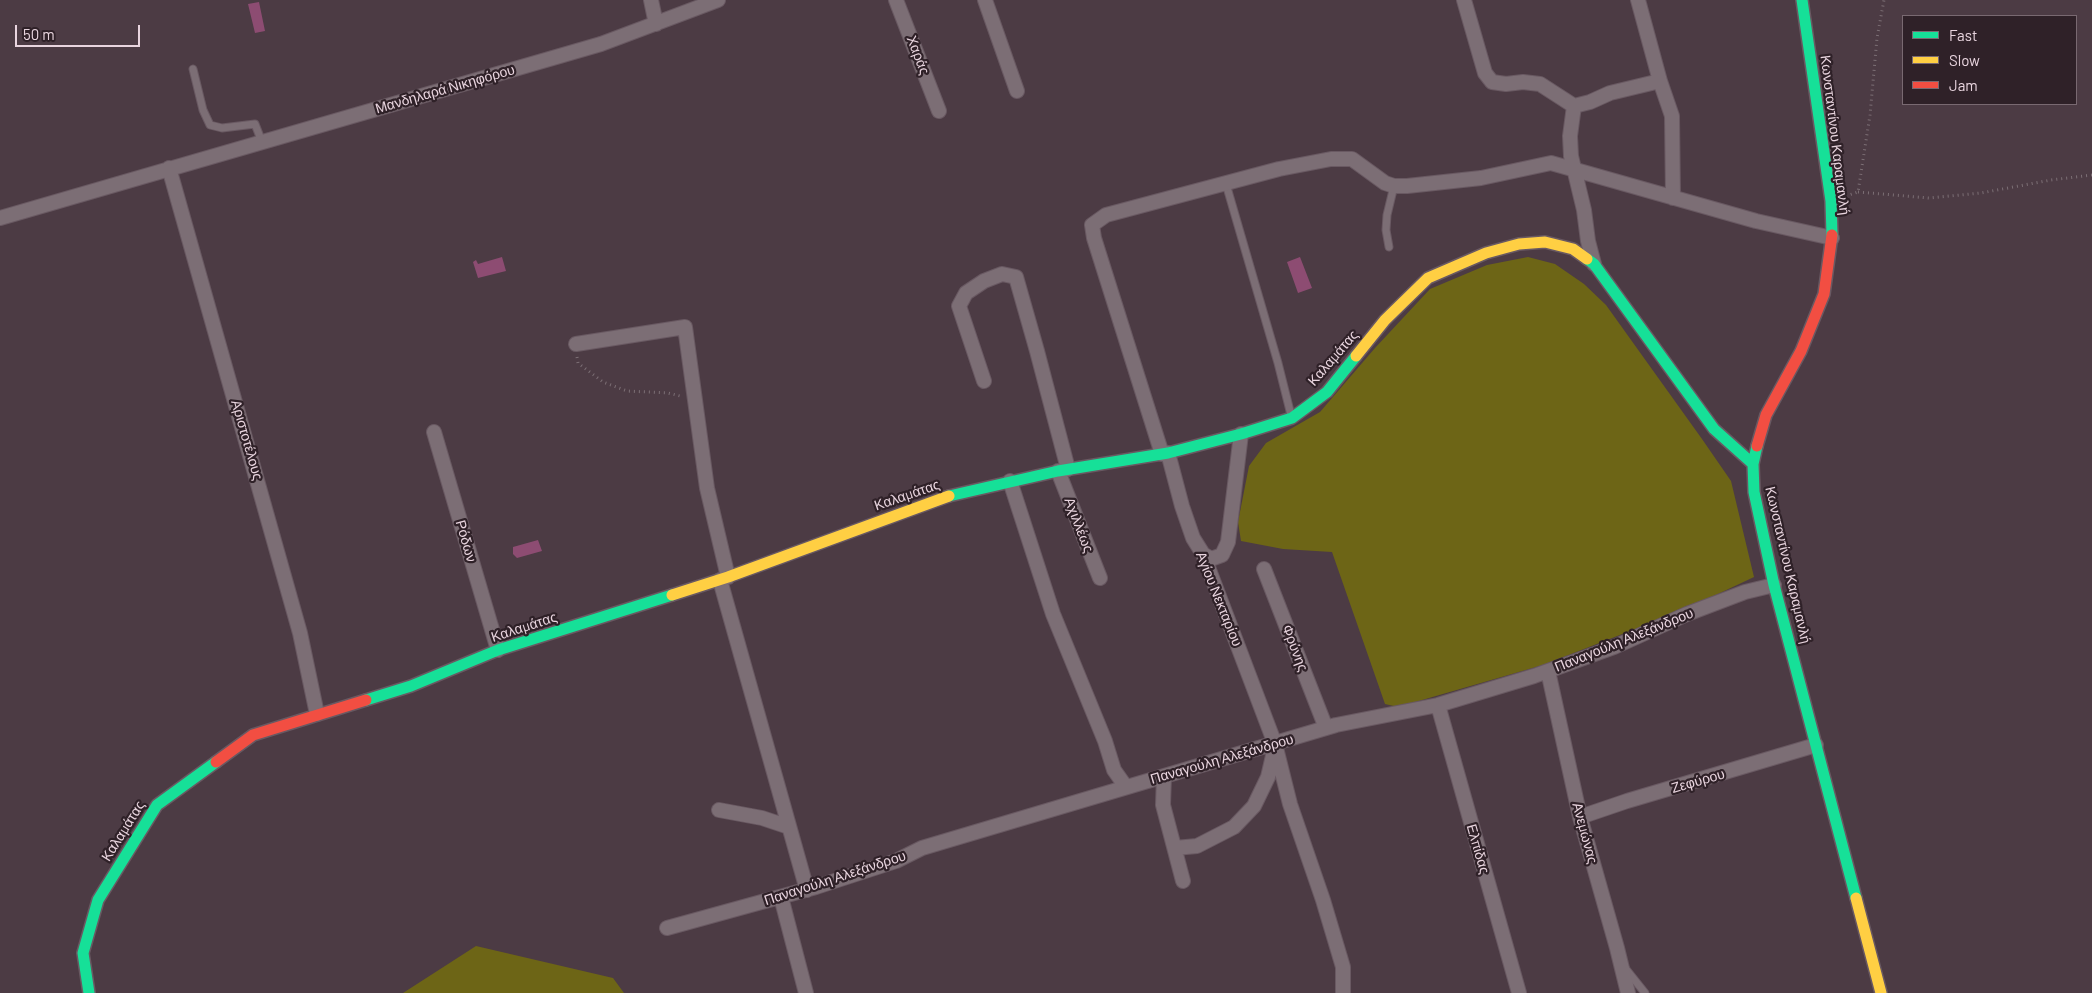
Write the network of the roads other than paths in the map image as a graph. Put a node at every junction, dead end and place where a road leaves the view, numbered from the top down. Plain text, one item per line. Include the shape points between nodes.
1 (651, 0) edge
2 (718, 0) edge
3 (896, 0) edge
4 (985, 0) edge
5 (1464, 0) edge
6 (1638, 0) edge
7 (1802, 0) edge
8 (656, 24) junction
9 (193, 69) dead end
10 (1660, 81) junction
11 (1017, 92) dead end
12 (1574, 106) junction
13 (939, 111) dead end
14 (262, 142) junction
15 (169, 168) junction
16 (1574, 168) junction
17 (1226, 184) junction
18 (1394, 186) junction
19 (1673, 198) junction
20 (0, 218) edge
21 (1832, 238) junction
22 (1389, 247) dead end
23 (1594, 264) junction
24 (576, 344) road end
25 (984, 382) dead end
26 (1292, 418) junction
27 (434, 432) dead end
28 (1241, 434) junction
29 (1165, 453) junction
30 (1753, 464) junction
31 (1063, 470) junction
32 (1010, 481) junction
33 (1203, 554) junction
34 (1264, 569) dead end
35 (724, 578) junction
36 (1100, 578) dead end
37 (1774, 585) junction
38 (498, 650) junction
39 (1548, 671) junction
40 (1438, 705) junction
41 (317, 714) junction
42 (1326, 728) junction
43 (1275, 744) junction
44 (1816, 745) junction
45 (1164, 776) junction
46 (1126, 787) junction
47 (719, 810) dead end
48 (1580, 817) junction
49 (789, 826) junction
50 (1175, 848) junction
51 (1183, 882) dead end
52 (807, 890) junction
53 (781, 897) junction
54 (667, 928) dead end
55 (1622, 964) junction
56 (89, 993) edge
57 (806, 993) edge
58 (1343, 993) edge
59 (1519, 993) edge
60 (1628, 993) edge
61 (1645, 993) edge
62 (1881, 993) edge

1 - 8 street
2 - 8 street, Μανδηλαρά Νικηφόρου
3 - 13 street, Χαράς
4 - 11 street
5 - 12 street via 1485,72 1492,82 1540,84
6 - 10 street
7 - 21 street, Κωνσταντίνου Καραμανλή via 1831,201
8 - 14 street, Μανδηλαρά Νικηφόρου via 601,44
9 - 14 lane via 210,125 222,128 255,124
10 - 12 street
10 - 19 street via 1672,116
12 - 16 street via 1570,136
14 - 15 street, Μανδηλαρά Νικηφόρου
15 - 20 street, Μανδηλαρά Νικηφόρου
15 - 41 street, Αριστοτέλους via 300,633
16 - 18 street via 1551,164 1481,178
16 - 19 street
16 - 23 street
17 - 18 street via 1279,169 1331,159 1352,159
17 - 26 lane
17 - 29 street, Αγίου Νεκταρίου via 1106,215 1092,225
18 - 22 lane via 1386,216
19 - 21 street
21 - 30 street, Κωνσταντίνου Καραμανλή via 1824,294 1801,350 1766,416
23 - 26 street, Καλαμάτας via 1573,249 1545,242 1528,243 1486,253 1428,278 1385,320 1327,392
23 - 30 street, Καλαμάτας via 1714,428
24 - 35 street via 685,327 707,488
25 - 31 street, Αχιλλέως via 959,306 966,293 984,280 1002,274 1016,277 1038,351
26 - 28 street, Καλαμάτας
27 - 38 street, Ρόδων
28 - 29 street, Καλαμάτας
28 - 33 street via 1228,542 1222,555 1211,559
29 - 31 street, Καλαμάτας
29 - 33 street, Αγίου Νεκταρίου via 1194,538
30 - 37 street, Κωνσταντίνου Καραμανλή via 1754,492
31 - 32 street, Καλαμάτας
31 - 36 street, Αχιλλέως
32 - 35 street, Καλαμάτας via 941,498
32 - 46 street via 1053,614 1114,770
33 - 43 street, Αγίου Νεκταρίου
34 - 42 street, Φρύνης
35 - 38 street, Καλαμάτας
35 - 49 street
37 - 39 street, Παναγούλη Αλεξάνδρου via 1745,592 1687,614 1614,647
37 - 44 street, Κωνσταντίνου Καραμανλή
38 - 41 street, Καλαμάτας via 411,686
39 - 40 street, Παναγούλη Αλεξάνδρου
39 - 48 street, Ανεμώνας
40 - 42 street, Παναγούλη Αλεξάνδρου
40 - 59 street, Ελπίδας
41 - 56 street, Καλαμάτας via 253,735 157,805 98,900 83,953
42 - 43 street, Παναγούλη Αλεξάνδρου
43 - 45 street, Παναγούλη Αλεξάνδρου
43 - 50 street via 1268,777 1254,806 1234,827 1197,846
43 - 58 street, Αγίου Νεκταρίου via 1290,804 1343,967
44 - 48 street, Ζεφύρου
44 - 62 street, Κωνσταντίνου Καραμανλή
45 - 46 street, Παναγούλη Αλεξάνδρου
45 - 50 street via 1163,805
46 - 52 street, Παναγούλη Αλεξάνδρου via 922,848 896,861
47 - 49 street
48 - 55 street, Ανεμώνας
49 - 52 street
50 - 51 street
52 - 53 street, Παναγούλη Αλεξάνδρου
53 - 54 street, Παναγούλη Αλεξάνδρου
53 - 57 street
55 - 60 street, Ανεμώνας
55 - 61 lane

